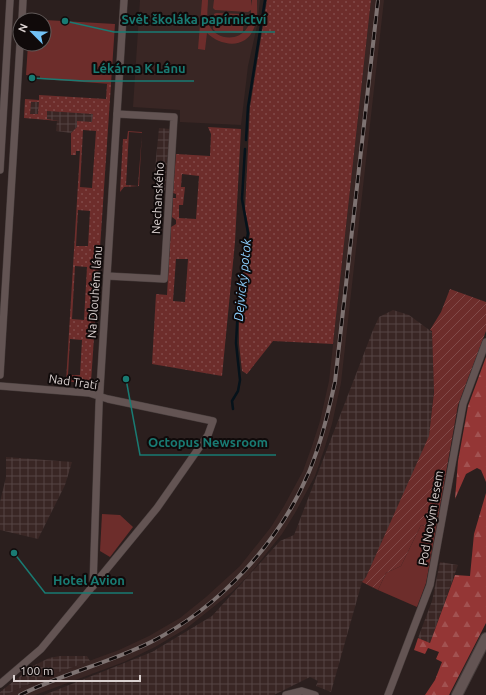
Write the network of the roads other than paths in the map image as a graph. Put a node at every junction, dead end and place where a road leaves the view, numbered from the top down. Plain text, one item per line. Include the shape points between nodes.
1 (10, 0) edge
2 (23, 0) edge
3 (124, 0) edge
4 (22, 12) edge
5 (20, 52) edge
6 (117, 114) junction
7 (0, 170) edge
8 (107, 276) junction
9 (486, 342) edge
10 (0, 375) edge
11 (0, 386) edge
12 (99, 396) junction
13 (93, 586) junction
14 (486, 638) edge
15 (0, 684) edge
16 (288, 694) edge
17 (315, 695) edge
18 (388, 695) edge
19 (457, 695) edge

1 - 7 street
2 - 4 street
3 - 6 street, Na Dlouhém lánu
5 - 10 street
6 - 8 street, Na Dlouhém lánu
6 - 8 street, Nechanského via 174,118 165,264 164,279
8 - 12 street, Na Dlouhém lánu
9 - 18 street, Pod Novým lesem via 463,404 430,585
11 - 12 street, Nad Tratí
12 - 13 street, Na Dlouhém lánu
12 - 13 street, Nad Tratí via 213,421 208,435 157,508
13 - 15 street via 41,649
14 - 19 street
16 - 17 street via 302,692

